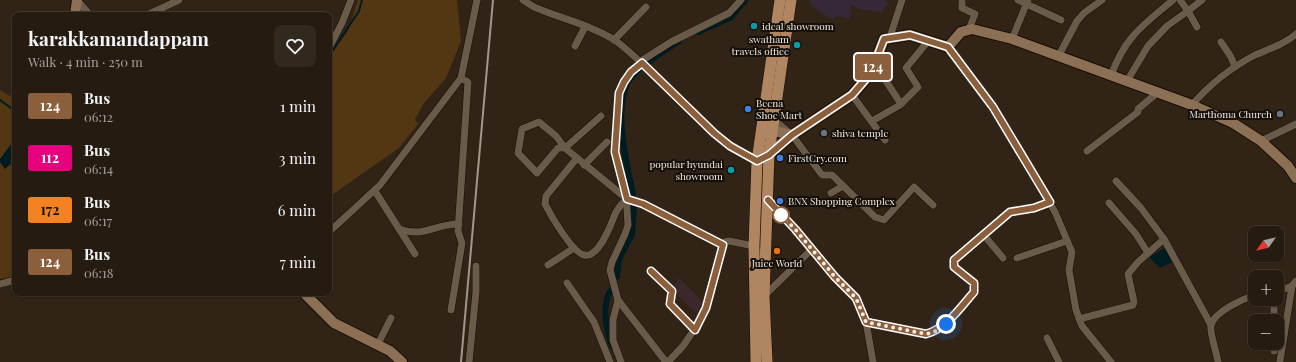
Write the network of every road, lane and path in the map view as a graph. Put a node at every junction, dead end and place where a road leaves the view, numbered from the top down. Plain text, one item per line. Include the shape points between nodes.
1 (77, 0) edge
2 (179, 0) edge
3 (351, 0) edge
4 (477, 0) edge
5 (523, 0) edge
6 (742, 0) edge
7 (780, 0) edge
8 (791, 0) edge
9 (902, 0) edge
10 (1018, 0) edge
11 (1102, 0) edge
12 (1173, 0) edge
13 (1180, 0) edge
14 (1202, 0) edge
15 (962, 2) dead end
16 (1027, 2) edge
17 (646, 7) dead end
18 (1188, 11) junction
19 (75, 12) edge
20 (87, 12) edge
21 (153, 12) edge
22 (1061, 20) dead end
23 (585, 27) junction
24 (1197, 27) dead end
25 (969, 29) junction
26 (1296, 34) edge
27 (890, 37) junction
28 (1012, 39) junction
29 (614, 40) junction
30 (929, 40) junction
31 (332, 42) edge
32 (1221, 42) dead end
33 (575, 46) dead end
34 (948, 47) junction
35 (1058, 57) junction
36 (642, 62) junction
37 (1235, 67) junction
38 (873, 69) junction
39 (1111, 76) junction
40 (461, 78) junction
41 (1127, 81) junction
42 (1157, 94) junction
43 (852, 95) junction
44 (901, 104) junction
45 (1192, 105) junction
46 (601, 116) dead end
47 (774, 120) junction
48 (872, 121) junction
49 (1296, 124) edge
50 (761, 128) junction
51 (772, 131) junction
52 (792, 135) junction
53 (885, 140) dead end
54 (1261, 141) junction
55 (607, 142) dead end
56 (565, 148) junction
57 (1087, 151) dead end
58 (769, 155) junction
59 (576, 158) junction
60 (757, 161) junction
61 (584, 164) junction
62 (1296, 178) edge
63 (1116, 181) dead end
64 (843, 186) junction
65 (375, 191) junction
66 (831, 193) dead end
67 (627, 199) junction
68 (768, 200) junction
69 (1050, 202) junction
70 (1109, 204) dead end
71 (933, 205) dead end
72 (458, 224) junction
73 (332, 229) edge
74 (399, 229) junction
75 (983, 234) junction
76 (1164, 239) junction
77 (1067, 241) junction
78 (723, 245) junction
79 (754, 246) junction
80 (574, 248) junction
81 (811, 250) junction
82 (1148, 253) junction
83 (415, 254) dead end
84 (1003, 258) dead end
85 (1017, 258) dead end
86 (548, 265) dead end
87 (476, 266) dead end
88 (651, 271) dead end
89 (12, 281) edge
90 (567, 283) dead end
91 (1294, 283) edge
92 (0, 284) edge
93 (1284, 288) edge
94 (307, 296) edge
95 (764, 296) junction
96 (1248, 298) edge
97 (618, 300) junction
98 (451, 310) dead end
99 (391, 318) dead end
100 (1079, 319) junction
101 (866, 322) junction
102 (1211, 325) junction
103 (695, 330) junction
104 (1047, 338) dead end
105 (378, 344) junction
106 (1280, 361) dead end
107 (402, 362) edge
108 (469, 362) edge
109 (610, 362) edge
110 (622, 362) edge
111 (667, 362) edge
112 (756, 362) edge
113 (767, 362) edge
114 (873, 362) edge
115 (1059, 362) edge
116 (1111, 362) edge
117 (1218, 362) edge

1 - 19 street
1 - 20 street
2 - 21 street
3 - 31 street
4 - 40 street
5 - 23 street via 547,13
6 - 36 street via 729,12 671,42
7 - 50 main road
8 - 47 main road
9 - 27 street
10 - 16 street
11 - 35 street via 1078,20
12 - 39 street via 1129,39 1117,59
13 - 18 street
14 - 18 street
15 - 25 street via 962,8 975,14
16 - 22 street
16 - 28 street
17 - 29 street
18 - 24 street
18 - 41 street via 1167,26 1148,46
23 - 29 street
23 - 33 street
25 - 28 street
25 - 34 street via 961,32
26 - 37 street
27 - 30 street via 910,35
27 - 38 street via 882,41
28 - 35 street
29 - 36 street
30 - 34 street
30 - 44 street via 906,67 918,88
32 - 37 street via 1232,57
34 - 69 street via 993,107
35 - 39 street
36 - 60 street via 714,133 730,146
36 - 67 street via 631,72 619,93 615,152
37 - 45 street via 1207,88
38 - 43 street
38 - 44 street via 884,78
39 - 41 street
40 - 65 street
40 - 72 street via 468,82
41 - 42 street
42 - 45 street
42 - 57 street
43 - 48 street
43 - 52 street
44 - 48 street
45 - 54 street via 1233,123
46 - 56 street
47 - 51 main road
47 - 52 street
48 - 53 street
49 - 54 street
50 - 51 street
50 - 60 main road
51 - 52 street
51 - 58 main road
52 - 58 street
52 - 64 street via 822,175 832,176
54 - 62 street via 1288,166
55 - 61 street
56 - 56 street via 558,148 537,173 518,153 522,129 539,122 556,136
56 - 59 street
58 - 60 street
58 - 68 main road
59 - 61 street
59 - 80 street via 546,196 545,204
60 - 79 main road
61 - 67 street
63 - 76 street via 1142,208
64 - 66 street
64 - 71 street via 880,220 884,220 914,188
65 - 73 street
65 - 74 street
67 - 78 street via 643,204
67 - 80 street via 617,208 608,232 597,249 583,255
67 - 97 street via 626,234 610,270
68 - 81 street
68 - 95 main road
69 - 75 street via 1010,212
69 - 77 street
70 - 82 street via 1136,234
72 - 74 street via 441,226 423,233
72 - 98 street via 462,242
74 - 83 street
75 - 84 street
75 - 101 street via 954,260 954,267 974,283 974,292 946,324 926,334
76 - 82 street
76 - 102 street
77 - 85 street
77 - 100 street via 1072,252 1069,270
78 - 79 street via 729,241
78 - 103 street via 706,308
79 - 112 main road
80 - 86 street
81 - 95 street
81 - 101 street via 856,298
82 - 100 street via 1128,274 1133,305
87 - 108 street
88 - 103 street via 672,291 670,304
89 - 92 street
90 - 109 street via 594,322
91 - 93 street
91 - 106 street
94 - 105 street via 334,323
95 - 113 main road
96 - 102 street via 1228,307 1215,317
97 - 110 street via 612,329 613,340
97 - 111 street
99 - 105 street
100 - 116 street
101 - 114 street
102 - 117 street
103 - 111 street
104 - 115 street
105 - 107 street

